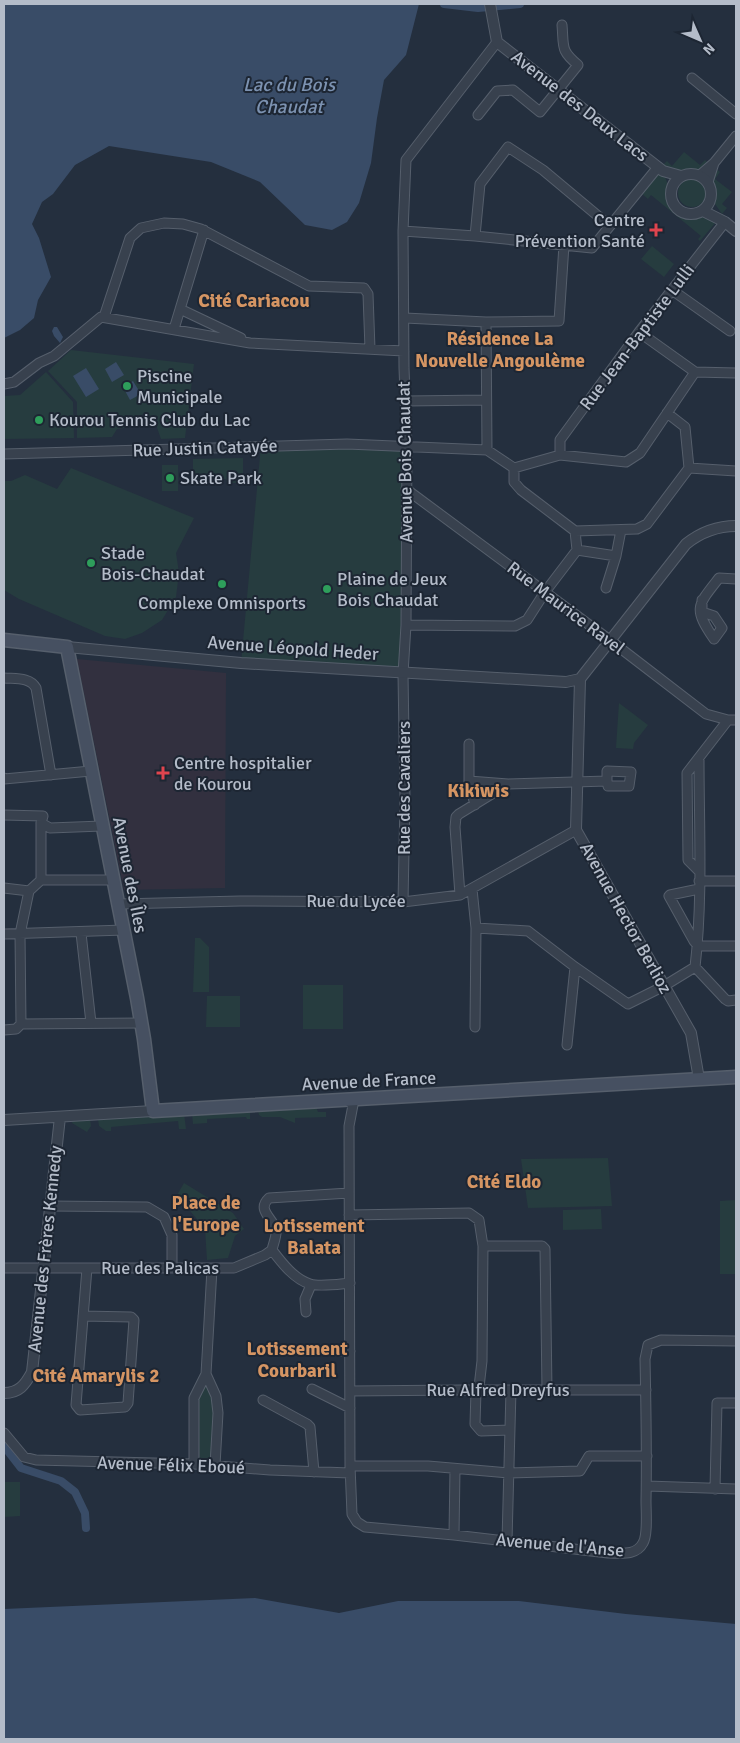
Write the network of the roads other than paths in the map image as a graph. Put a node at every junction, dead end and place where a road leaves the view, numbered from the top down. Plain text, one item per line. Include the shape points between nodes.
1 (490, 4) edge
2 (562, 25) dead end
3 (498, 42) junction
4 (692, 78) dead end
5 (558, 90) junction
6 (736, 114) edge
7 (478, 115) dead end
8 (736, 136) edge
9 (661, 169) junction
10 (681, 176) junction
11 (704, 179) junction
12 (672, 187) junction
13 (706, 207) junction
14 (725, 222) junction
15 (610, 226) junction
16 (204, 230) junction
17 (403, 231) junction
18 (736, 231) edge
19 (475, 236) junction
20 (564, 246) junction
21 (672, 290) junction
22 (180, 309) junction
23 (104, 317) junction
24 (405, 318) junction
25 (486, 322) junction
26 (174, 329) junction
27 (730, 331) dead end
28 (639, 332) junction
29 (250, 343) junction
30 (370, 349) junction
31 (404, 352) junction
32 (695, 372) junction
33 (736, 373) edge
34 (4, 384) edge
35 (486, 400) junction
36 (406, 401) junction
37 (667, 413) junction
38 (407, 446) junction
39 (487, 450) junction
40 (4, 454) edge
41 (560, 456) junction
42 (514, 468) junction
43 (690, 468) junction
44 (736, 471) edge
45 (406, 489) junction
46 (736, 526) edge
47 (621, 530) junction
48 (575, 531) junction
49 (577, 550) junction
50 (616, 556) junction
51 (736, 579) edge
52 (606, 588) dead end
53 (545, 592) junction
54 (702, 600) dead end
55 (406, 625) junction
56 (4, 640) edge
57 (611, 641) junction
58 (67, 647) junction
59 (403, 674) junction
60 (4, 678) edge
61 (580, 679) junction
62 (732, 720) edge
63 (469, 744) dead end
64 (91, 772) junction
65 (51, 775) junction
66 (4, 778) edge
67 (578, 780) junction
68 (469, 781) junction
69 (607, 781) dead end
70 (508, 784) junction
71 (475, 805) junction
72 (4, 815) edge
73 (41, 823) junction
74 (102, 826) junction
75 (576, 830) junction
76 (41, 880) junction
77 (114, 880) junction
78 (699, 881) junction
79 (736, 881) edge
80 (4, 888) edge
81 (472, 889) junction
82 (30, 891) junction
83 (460, 895) junction
84 (403, 902) junction
85 (119, 904) junction
86 (476, 928) junction
87 (124, 930) junction
88 (81, 933) junction
89 (4, 934) edge
90 (20, 934) junction
91 (698, 946) junction
92 (736, 946) edge
93 (575, 967) junction
94 (695, 967) junction
95 (664, 986) junction
96 (736, 1000) edge
97 (91, 1023) junction
98 (141, 1023) junction
99 (21, 1024) junction
100 (475, 1028) dead end
101 (4, 1030) edge
102 (567, 1044) dead end
103 (736, 1077) edge
104 (699, 1079) junction
105 (352, 1101) junction
106 (153, 1110) junction
107 (60, 1117) junction
108 (4, 1120) edge
109 (349, 1193) junction
110 (50, 1206) junction
111 (350, 1216) junction
112 (483, 1246) junction
113 (272, 1250) junction
114 (4, 1268) edge
115 (44, 1268) junction
116 (87, 1268) junction
117 (172, 1268) junction
118 (212, 1269) junction
119 (350, 1283) junction
120 (312, 1285) junction
121 (306, 1312) dead end
122 (84, 1316) junction
123 (736, 1341) edge
124 (306, 1350) dead end
125 (350, 1351) junction
126 (206, 1374) junction
127 (312, 1389) dead end
128 (511, 1390) junction
129 (548, 1390) junction
130 (646, 1390) junction
131 (350, 1391) junction
132 (478, 1391) junction
133 (4, 1393) edge
134 (263, 1400) dead end
135 (736, 1403) edge
136 (350, 1408) junction
137 (510, 1430) junction
138 (4, 1433) edge
139 (647, 1456) junction
140 (194, 1464) junction
141 (215, 1465) junction
142 (350, 1469) junction
143 (454, 1469) junction
144 (314, 1472) junction
145 (509, 1473) junction
146 (647, 1486) junction
147 (715, 1489) junction
148 (736, 1489) edge
149 (454, 1535) junction
150 (508, 1541) junction

1 - 3 street
2 - 5 street via 566,55 578,65
3 - 5 street, Avenue des Deux Lacs
3 - 17 street, Avenue Bois Chaudat via 406,160
4 - 6 street
5 - 7 street via 540,112 513,90 497,91
5 - 9 street, Avenue des Deux Lacs
8 - 11 street
9 - 10 street, Avenue des Deux Lacs
9 - 12 street, Avenue des Deux Lacs
9 - 15 street
10 - 11 street via 687,174
10 - 12 street
11 - 13 street via 712,192
12 - 13 street via 671,200 678,210 690,214
13 - 14 street
14 - 18 street
14 - 21 street, Rue Jean-Baptiste Lulli
15 - 19 street via 542,170 508,147 480,184
15 - 20 street via 592,248
16 - 22 street
16 - 23 street via 164,222 135,232 130,238
16 - 30 street via 308,286 365,289 368,294
17 - 19 street
17 - 24 street, Avenue Bois Chaudat
19 - 20 street
20 - 25 street via 559,321
21 - 27 street
21 - 28 street, Rue Jean-Baptiste Lulli
22 - 26 street
22 - 29 street
23 - 26 street
23 - 34 street via 64,348 48,353 14,382
24 - 25 street
24 - 31 street, Avenue Bois Chaudat
25 - 35 street
26 - 29 street
28 - 32 street
28 - 41 street, Rue Jean-Baptiste Lulli via 560,440
29 - 30 street
30 - 31 street
31 - 36 street, Avenue Bois Chaudat
32 - 33 street
32 - 37 street
35 - 36 street
35 - 39 street
36 - 38 street, Avenue Bois Chaudat
37 - 41 street via 640,453 626,462
37 - 43 street via 685,427
38 - 39 street, Rue Justin Catayée
38 - 40 street, Rue Justin Catayée via 285,444
38 - 45 street, Avenue Bois Chaudat
39 - 42 street
41 - 42 street
42 - 48 street via 514,482 521,490
43 - 44 street
43 - 47 street via 648,524
45 - 53 street, Rue Maurice Ravel
45 - 55 street, Avenue Bois Chaudat
46 - 57 street via 722,526 696,536 686,544
47 - 48 street
47 - 50 street
48 - 49 street
49 - 50 street
49 - 53 street
50 - 52 street
51 - 54 street via 720,578
53 - 55 street via 527,620 515,626
53 - 57 street, Rue Maurice Ravel
55 - 59 street, Avenue Bois Chaudat
56 - 58 main road, Avenue Léopold Heder
57 - 61 street
57 - 62 street, Rue Maurice Ravel via 706,714
58 - 59 street, Avenue Léopold Heder
58 - 64 main road, Avenue des Îles
59 - 61 street, Avenue Léopold Heder via 566,682
59 - 84 street, Rue des Cavaliers
60 - 65 street via 29,680 36,688
61 - 67 street, Avenue Hector Berlioz
62 - 78 street via 699,758
63 - 68 street
64 - 65 street
64 - 74 main road, Avenue des Îles
65 - 66 street
67 - 69 street
67 - 70 street
67 - 75 street, Avenue Hector Berlioz
68 - 70 street
68 - 71 street
70 - 71 street
71 - 83 street via 456,817
72 - 73 street via 43,816
73 - 74 street via 50,828
73 - 76 street
74 - 77 main road, Avenue des Îles
75 - 81 street, Rue du Lycée
75 - 95 street, Avenue Hector Berlioz
76 - 77 street
76 - 82 street
77 - 85 main road, Avenue des Îles
78 - 79 street
78 - 91 street
78 - 91 street via 669,896
80 - 82 street
81 - 83 street, Rue du Lycée
81 - 86 street
82 - 90 street
83 - 84 street, Rue du Lycée
84 - 85 street, Rue du Lycée
85 - 87 main road, Avenue des Îles
86 - 93 street via 528,932
86 - 100 street
87 - 88 street
87 - 98 main road, Avenue des Îles
88 - 90 street
88 - 97 street
89 - 90 street
90 - 99 street
91 - 92 street
91 - 94 street
93 - 95 street via 628,1004
93 - 102 street
94 - 95 street
94 - 96 street via 725,999
95 - 104 street, Avenue Hector Berlioz via 691,1033
97 - 98 street
97 - 99 street
98 - 106 main road, Avenue des Îles
99 - 101 street via 16,1029
103 - 104 main road, Avenue de France
104 - 105 main road, Avenue de France
105 - 106 main road, Avenue de France
105 - 109 street, Avenue de l'Anse
106 - 107 street, Avenue de France
107 - 108 street, Avenue de France
107 - 110 street, Avenue des Frères Kennedy
109 - 111 street, Avenue de l'Anse
109 - 113 street via 269,1198 264,1207 276,1232
110 - 115 street, Avenue des Frères Kennedy
110 - 117 street via 147,1207 164,1217 172,1235
111 - 112 street via 469,1213 479,1220
111 - 119 street, Avenue de l'Anse
112 - 129 street via 542,1246 545,1249
112 - 132 street via 482,1361
113 - 118 street, Rue des Palicas via 234,1268
113 - 120 street via 284,1267
114 - 115 street, Rue des Palicas
115 - 116 street, Rue des Palicas
115 - 133 street, Avenue des Frères Kennedy via 32,1372 24,1386 12,1393
116 - 117 street, Rue des Palicas
116 - 122 street
117 - 118 street, Rue des Palicas
118 - 126 street
119 - 120 street
119 - 125 street, Avenue de l'Anse
120 - 121 street via 305,1299
122 - 122 street via 76,1405 80,1410 125,1407 128,1403 134,1320 131,1317
123 - 130 street, Avenue de l'Anse via 661,1340 648,1345 644,1359
124 - 125 street
125 - 131 street, Avenue de l'Anse
126 - 140 street via 194,1398
126 - 141 street via 216,1396 218,1414
127 - 136 street
128 - 129 street, Rue Alfred Dreyfus
128 - 132 street, Rue Alfred Dreyfus
128 - 137 street
129 - 130 street, Rue Alfred Dreyfus
130 - 139 street, Avenue de l'Anse
131 - 132 street, Rue Alfred Dreyfus
131 - 136 street, Avenue de l'Anse
132 - 137 street via 475,1424 478,1429
134 - 144 street via 310,1427
135 - 147 street via 717,1403
136 - 142 street, Avenue de l'Anse
137 - 145 street
138 - 140 street, Avenue Félix Eboué via 24,1458 36,1460
139 - 145 street, Avenue Félix Eboué via 589,1456 580,1472
139 - 146 street, Avenue de l'Anse
140 - 141 street, Avenue Félix Eboué
141 - 144 street, Avenue Félix Eboué
142 - 143 street, Avenue Félix Eboué via 428,1466
142 - 144 street, Avenue Félix Eboué
142 - 149 street, Avenue de l'Anse via 352,1514 357,1522 366,1527
143 - 145 street, Avenue Félix Eboué
143 - 149 street
145 - 150 street
146 - 147 street
146 - 150 street, Avenue de l'Anse via 644,1542 628,1554
147 - 148 street
149 - 150 street, Avenue de l'Anse

